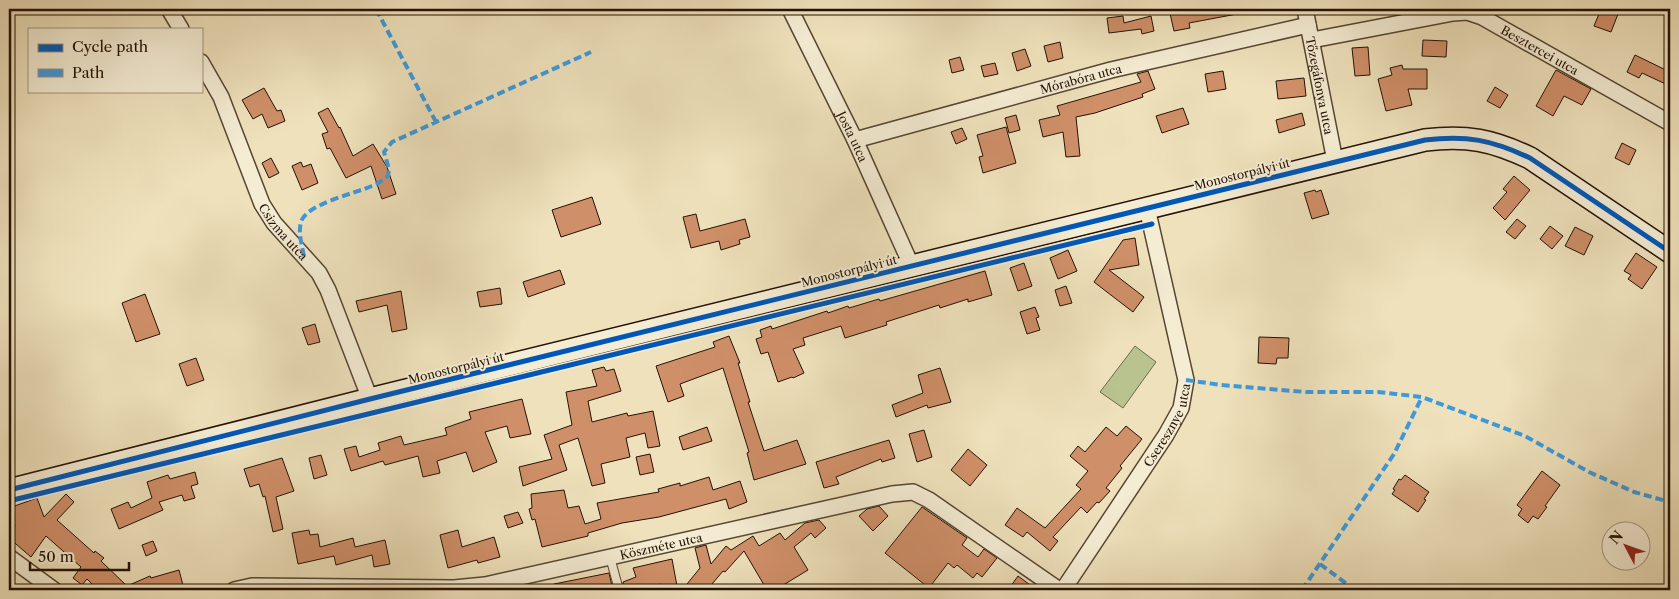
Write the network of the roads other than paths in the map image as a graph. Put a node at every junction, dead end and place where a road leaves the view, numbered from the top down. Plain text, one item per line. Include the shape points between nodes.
1 (169, 9) edge
2 (1305, 9) edge
3 (792, 10) edge
4 (1308, 25) junction
5 (180, 28) edge
6 (1312, 40) junction
7 (202, 64) edge
8 (1670, 123) edge
9 (855, 140) junction
10 (1335, 161) junction
11 (1147, 208) junction
12 (1670, 252) edge
13 (912, 266) junction
14 (370, 399) junction
15 (9, 490) edge
16 (9, 557) edge
17 (610, 557) junction
18 (54, 590) edge
19 (234, 590) edge
20 (619, 590) edge
21 (1059, 590) edge
22 (1063, 590) edge

1 - 5 street
2 - 4 street, Tőzegáfonya utca
3 - 9 street, Josta utca
4 - 6 street, Tőzegáfonya utca
4 - 9 street, Mórabóra utca via 1111,70
6 - 8 street, Besztercei utca via 1467,12 1482,17
6 - 10 street, Tőzegáfonya utca
7 - 14 street, Csizma utca via 221,98 262,204 274,223 319,273 328,290
9 - 13 street, Josta utca
10 - 11 street, Monostorpályi út
10 - 12 street, Monostorpályi út via 1435,138 1488,141 1530,158
11 - 13 street, Monostorpályi út
11 - 22 street, Cseresznye utca via 1186,380 1181,408
13 - 14 street, Monostorpályi út
14 - 15 street, Monostorpályi út
16 - 18 street
17 - 19 street, Köszméte utca via 485,585 454,588 252,586
17 - 20 lane
17 - 21 street, Köszméte utca via 913,492

